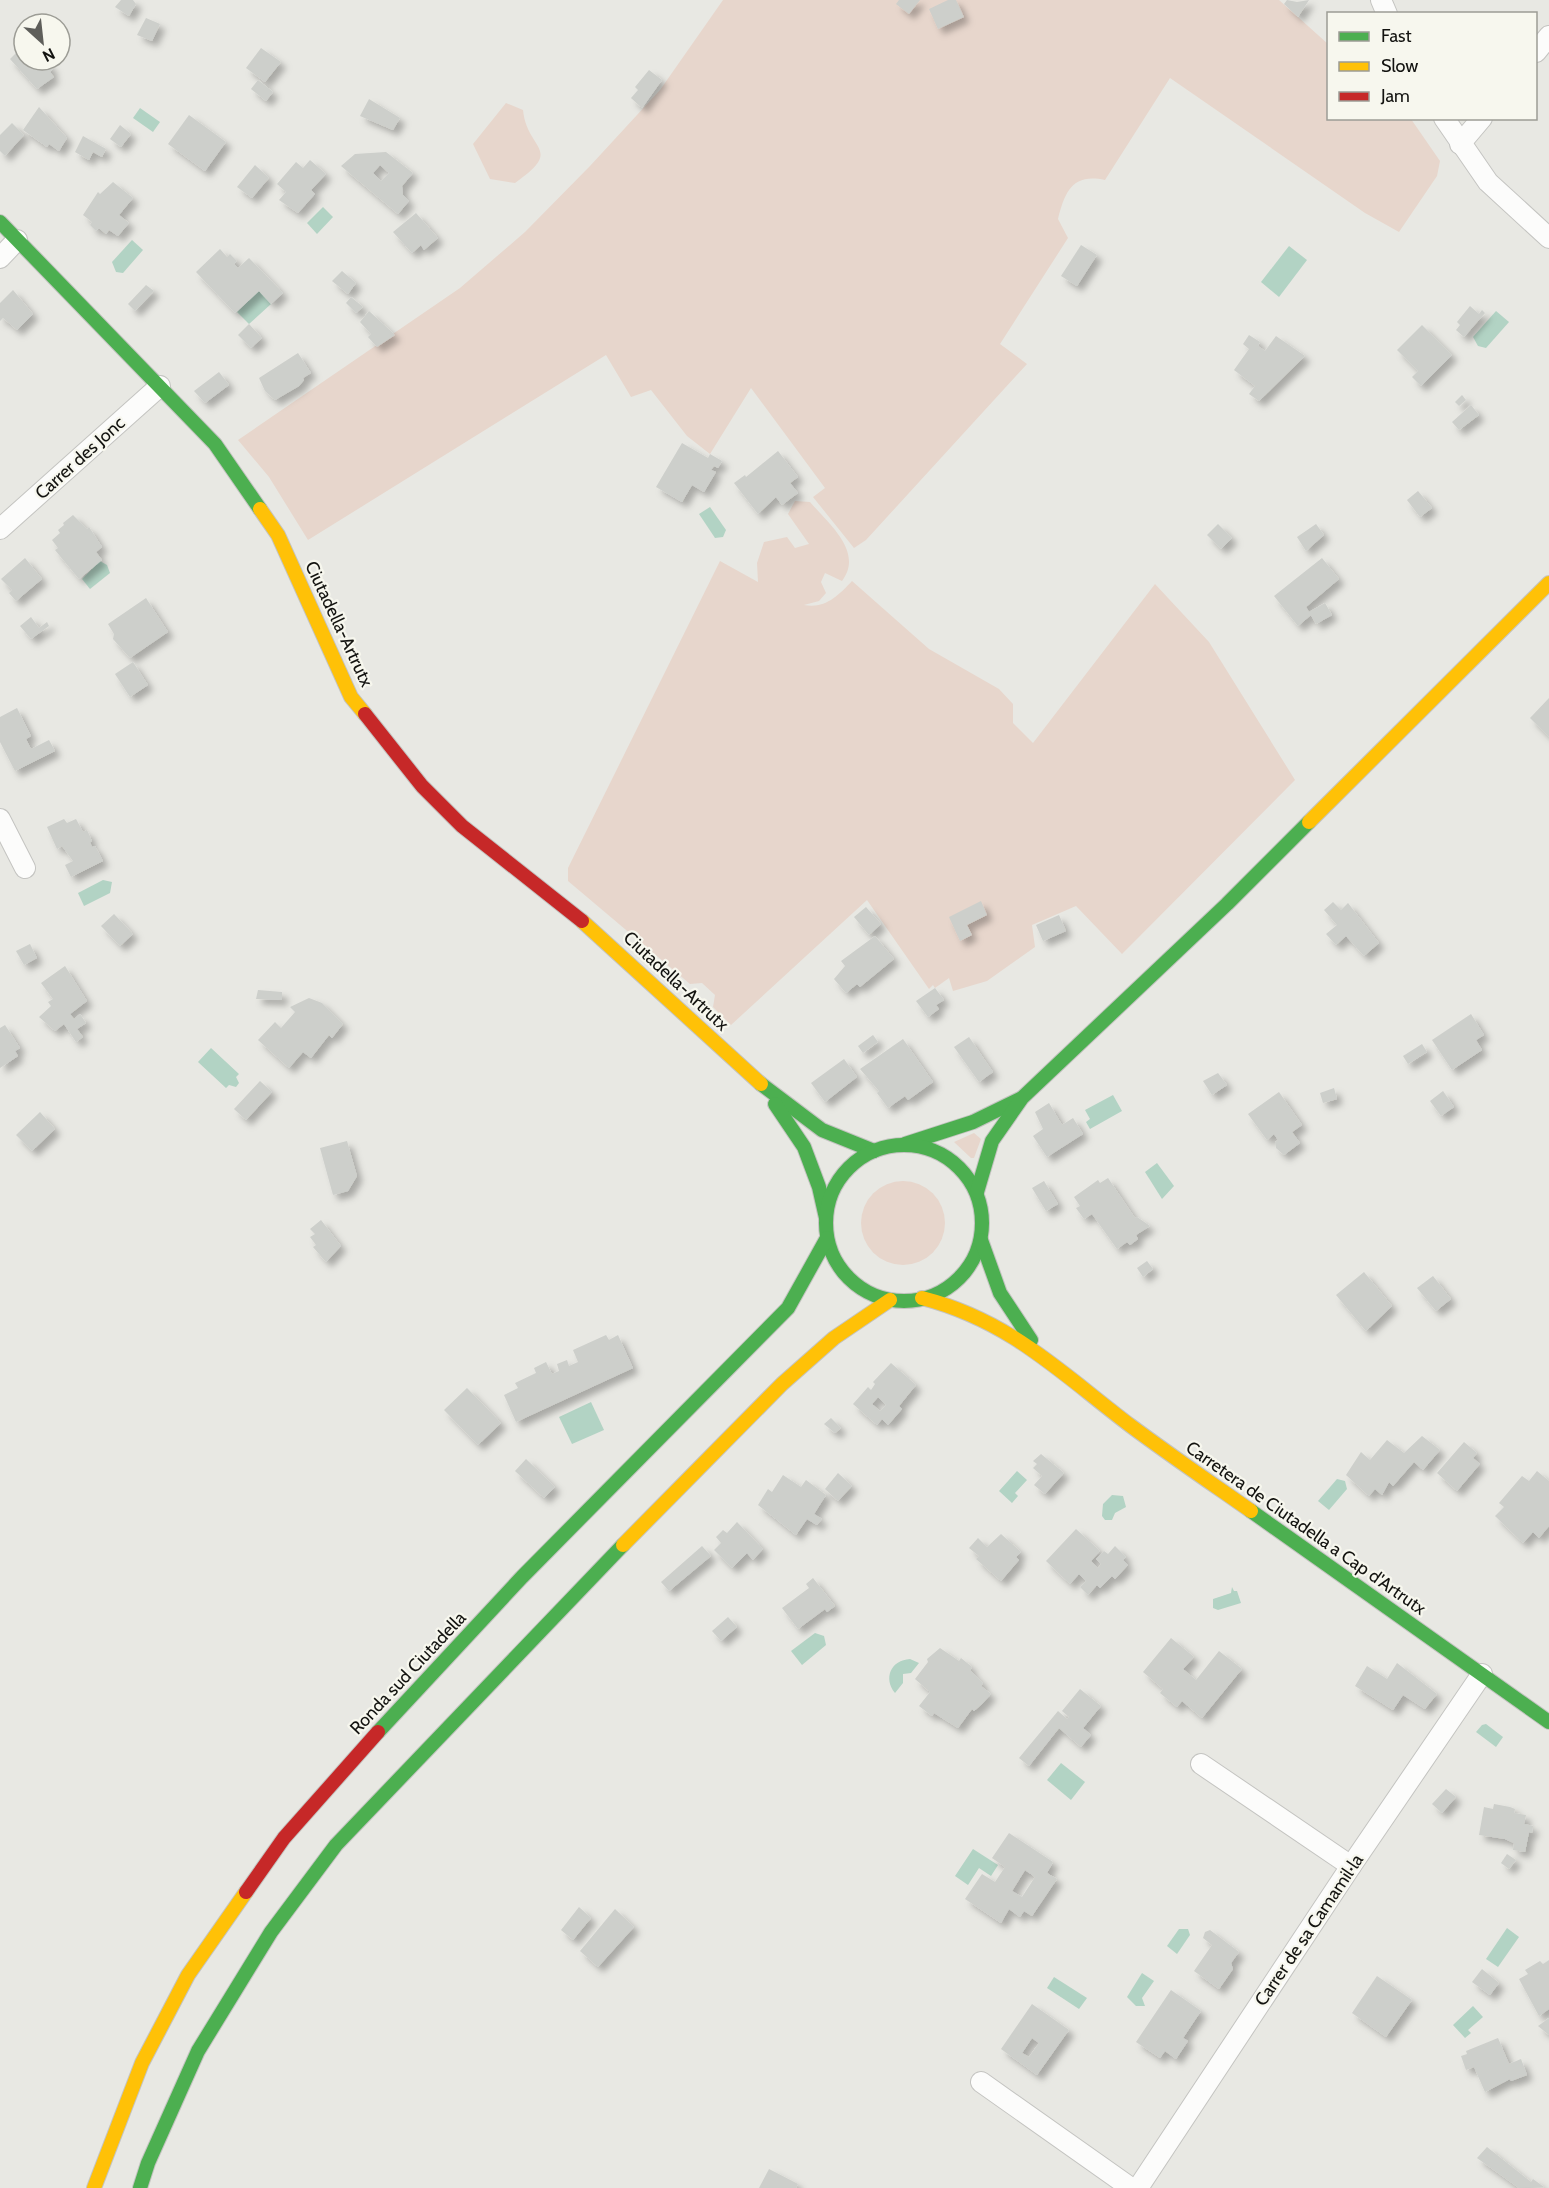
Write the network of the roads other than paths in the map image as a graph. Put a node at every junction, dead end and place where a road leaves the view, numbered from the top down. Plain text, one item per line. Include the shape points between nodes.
1 (1549, 36) edge
2 (1537, 51) edge
3 (1445, 120) edge
4 (1480, 120) edge
5 (1460, 144) junction
6 (0, 222) edge
7 (1549, 238) edge
8 (17, 240) junction
9 (0, 258) edge
10 (160, 386) junction
11 (0, 530) edge
12 (1549, 583) edge
13 (0, 819) edge
14 (25, 868) dead end
15 (760, 1083) junction
16 (1022, 1098) junction
17 (905, 1144) junction
18 (874, 1151) junction
19 (977, 1192) junction
20 (826, 1218) junction
21 (827, 1238) junction
22 (981, 1240) junction
23 (922, 1298) junction
24 (890, 1300) junction
25 (1046, 1358) junction
26 (1482, 1674) junction
27 (1549, 1722) edge
28 (1201, 1764) dead end
29 (1351, 1866) junction
30 (981, 2082) dead end
31 (94, 2188) edge
32 (140, 2188) edge
33 (1131, 2188) edge
34 (1138, 2188) edge

1 - 2 street
3 - 5 street
4 - 5 street
5 - 7 street via 1488,182
6 - 8 main road, Ciutadella-Artrutx
8 - 9 street
8 - 10 main road, Ciutadella-Artrutx
10 - 11 street, Carrer des Jonc
10 - 15 main road, Ciutadella-Artrutx via 215,444 279,535 351,697 422,786 462,826 599,934
12 - 16 main road via 1227,904
13 - 14 street
15 - 18 main road, Ciutadella-Artrutx via 822,1130
15 - 20 main road, Ciutadella-Artrutx via 804,1147
16 - 17 main road via 973,1122
16 - 19 main road via 992,1142
17 - 18 main road
17 - 19 main road via 948,1157 965,1172
18 - 20 main road via 855,1162 840,1178 830,1197
19 - 22 main road via 983,1216
20 - 21 main road
21 - 24 main road via 835,1260 849,1279
21 - 31 main road, Ronda sud Ciutadella via 788,1308 522,1577 284,1838 188,1976 142,2063
22 - 23 main road via 972,1263 956,1282 936,1295
22 - 25 main road, Carretera de Ciutadella a Cap d'Artrutx via 992,1280 1002,1299
23 - 24 main road
23 - 25 main road, Carretera de Ciutadella a Cap d'Artrutx via 982,1318
24 - 32 main road via 834,1338 782,1384 560,1608 336,1845 271,1932 198,2051
25 - 26 main road, Carretera de Ciutadella a Cap d'Artrutx via 1131,1426
26 - 27 main road, Carretera de Ciutadella a Cap d'Artrutx
26 - 29 street, Carrer de sa Camamil·la
28 - 29 street
29 - 34 street, Carrer de sa Camamil·la
30 - 33 street

